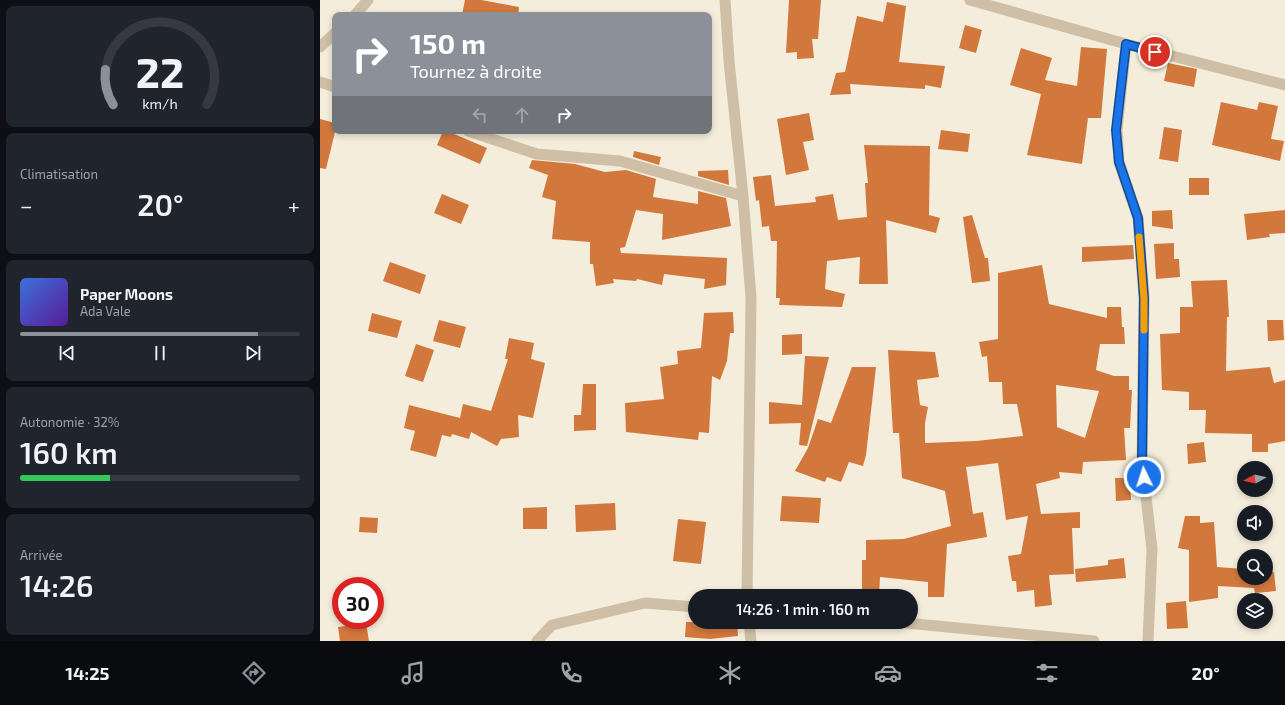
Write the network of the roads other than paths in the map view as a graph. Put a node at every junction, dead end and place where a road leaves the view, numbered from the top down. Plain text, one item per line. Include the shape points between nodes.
1 (368, 0) edge
2 (725, 0) edge
3 (970, 0) edge
4 (358, 12) edge
5 (332, 36) edge
6 (1126, 44) junction
7 (320, 47) edge
8 (320, 82) edge
9 (1285, 85) edge
10 (332, 86) edge
11 (477, 134) edge
12 (743, 196) junction
13 (748, 589) edge
14 (688, 606) edge
15 (918, 624) edge
16 (750, 629) edge
17 (537, 641) edge
18 (751, 641) edge
19 (1094, 641) edge
20 (1148, 641) edge

1 - 4 street
2 - 12 street
3 - 6 street
5 - 7 street
6 - 9 street
6 - 20 street via 1116,130 1119,162 1138,218 1144,298 1142,462 1152,549
8 - 10 street
11 - 12 street via 537,154 620,161
12 - 13 street via 751,298
14 - 17 street via 645,603 552,625
15 - 19 street
16 - 18 street

